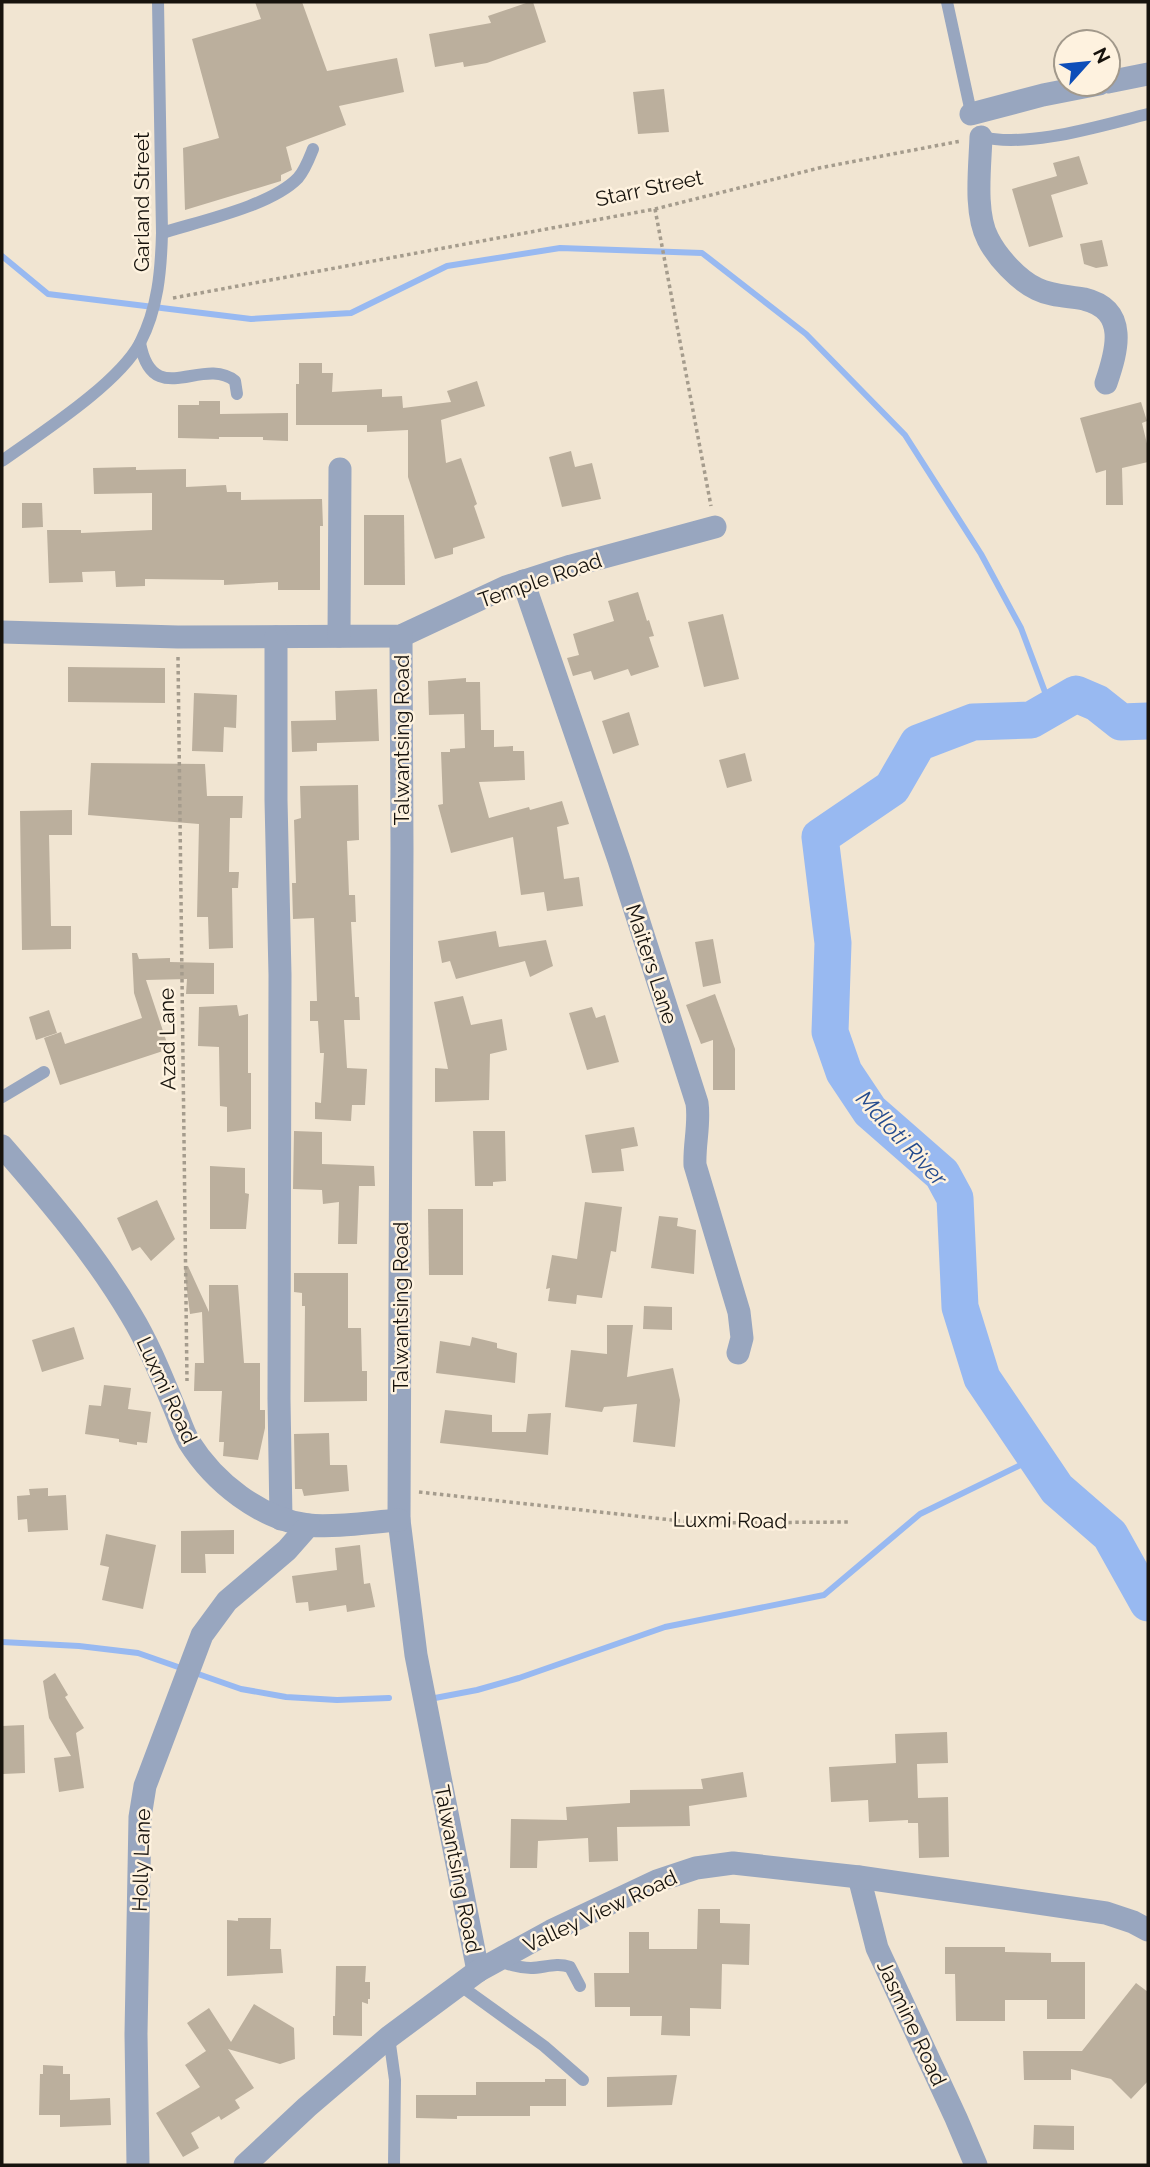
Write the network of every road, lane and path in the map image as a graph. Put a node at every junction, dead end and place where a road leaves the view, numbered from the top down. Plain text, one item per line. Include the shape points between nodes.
1 (158, 2) edge
2 (947, 2) edge
3 (1148, 74) edge
4 (1122, 79) edge
5 (1052, 93) edge
6 (971, 114) junction
7 (1148, 114) edge
8 (981, 137) junction
9 (313, 149) dead end
10 (655, 209) junction
11 (162, 233) junction
12 (156, 302) junction
13 (140, 343) junction
14 (1106, 383) dead end
15 (237, 394) dead end
16 (2, 461) edge
17 (340, 469) dead end
18 (715, 527) joint
19 (523, 581) junction
20 (2, 632) edge
21 (339, 636) junction
22 (401, 636) junction
23 (178, 637) junction
24 (276, 637) junction
25 (44, 1072) dead end
26 (2, 1097) edge
27 (2, 1146) edge
28 (738, 1353) dead end
29 (188, 1389) dead end
30 (399, 1490) junction
31 (281, 1519) junction
32 (399, 1520) junction
33 (851, 1522) dead end
34 (309, 1525) junction
35 (859, 1877) junction
36 (1148, 1930) edge
37 (487, 1965) junction
38 (458, 1984) junction
39 (580, 1986) dead end
40 (389, 2037) junction
41 (583, 2080) dead end
42 (138, 2165) edge
43 (245, 2165) edge
44 (394, 2165) edge
45 (976, 2165) edge

1 - 11 lane, Garland Street
2 - 6 lane
3 - 4 street
5 - 6 street
6 - 8 lane
7 - 8 lane via 1026,140
8 - 10 path, Starr Street via 819,168
8 - 14 street via 981,217 987,239 1010,268 1036,289 1107,309 1116,332 1116,353
9 - 11 lane via 298,178 268,197
10 - 12 path, Starr Street
10 - 18 path
11 - 12 lane, Garland Street
12 - 13 lane, Garland Street
13 - 15 lane via 152,373 164,378 229,376
13 - 16 lane, Garland Street via 108,381
17 - 21 street
18 - 19 street, Temple Road
19 - 22 street, Temple Road
19 - 28 street, Maiters Lane via 697,1103 695,1165 739,1311 742,1338
20 - 23 street, Temple Road
21 - 22 street, Temple Road
21 - 24 street, Temple Road
22 - 30 street, Talwantsing Road
23 - 24 street, Temple Road
23 - 29 path, Azad Lane
24 - 31 street
25 - 26 lane
27 - 31 street, Luxmi Road via 103,1270 158,1367 188,1440 224,1484
30 - 32 street, Talwantsing Road
30 - 33 path, Luxmi Road via 699,1523
31 - 34 street, Luxmi Road
32 - 34 street, Luxmi Road
32 - 37 street, Talwantsing Road via 416,1655
34 - 42 street, Holly Lane via 280,1557 227,1601 202,1635 145,1786 136,2034
35 - 36 street, Valley View Road via 1105,1913
35 - 37 street, Valley View Road via 733,1863 696,1868 657,1881
35 - 45 street, Jasmine Road via 877,1948
37 - 38 street, Valley View Road
37 - 39 lane via 535,1969 562,1964 570,1967
38 - 40 street, Valley View Road
38 - 41 lane
40 - 43 street, Valley View Road
40 - 44 lane via 395,2080

